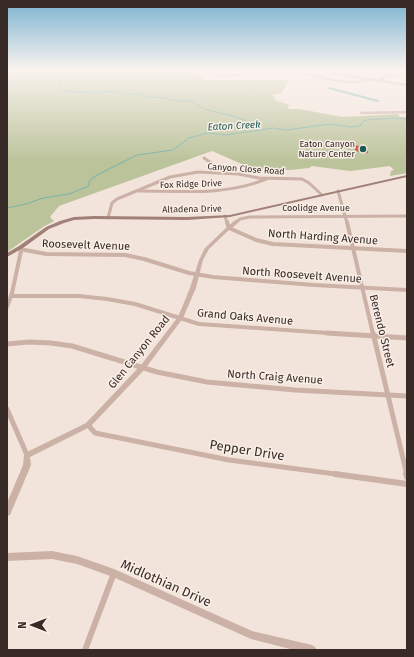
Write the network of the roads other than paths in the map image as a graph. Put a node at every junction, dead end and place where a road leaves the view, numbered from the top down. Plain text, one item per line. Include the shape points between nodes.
1 (407, 112) edge
2 (360, 113) dead end
3 (204, 158) dead end
4 (216, 172) junction
5 (407, 176) edge
6 (267, 178) junction
7 (137, 191) junction
8 (338, 192) junction
9 (322, 195) junction
10 (225, 216) junction
11 (345, 216) junction
12 (407, 216) edge
13 (108, 218) junction
14 (229, 228) junction
15 (353, 248) junction
16 (20, 249) junction
17 (407, 251) edge
18 (7, 255) edge
19 (197, 275) junction
20 (362, 288) junction
21 (407, 290) edge
22 (12, 296) junction
23 (7, 307) edge
24 (180, 318) junction
25 (374, 336) junction
26 (407, 338) edge
27 (7, 344) edge
28 (143, 367) junction
29 (388, 395) junction
30 (407, 396) edge
31 (7, 409) edge
32 (88, 425) junction
33 (28, 455) junction
34 (407, 476) edge
35 (407, 484) edge
36 (7, 512) edge
37 (7, 557) edge
38 (114, 573) junction
39 (85, 650) edge
40 (312, 650) edge

1 - 2 street
3 - 4 street via 214,165
4 - 6 street, Canyon Close Road
4 - 7 street, Canyon Close Road via 183,174
5 - 8 main road, Altadena Drive
6 - 7 street, Fox Ridge Drive via 254,184 216,191
6 - 9 street, Canyon Close Road via 302,179
7 - 13 street, Canyon Close Road via 114,201
8 - 9 main road, Altadena Drive
8 - 11 street, Berendo Street
9 - 10 main road, Altadena Drive
10 - 13 main road, Altadena Drive
10 - 14 street
11 - 12 street, Coolidge Avenue
11 - 14 street, Coolidge Avenue via 250,217 240,219
11 - 15 street, Berendo Street
13 - 16 main road, Altadena Drive via 75,219 55,224
14 - 15 street, North Harding Avenue via 256,240 273,244
14 - 19 street, Glen Canyon Road via 207,248
15 - 17 street, North Harding Avenue
15 - 20 street, Berendo Street
16 - 18 main road, Altadena Drive
16 - 19 street, Roosevelt Avenue via 28,252 61,254 130,255
16 - 22 street
19 - 20 street, North Roosevelt Avenue
19 - 24 street, Glen Canyon Road
20 - 21 street, North Roosevelt Avenue
20 - 25 street, Berendo Street
22 - 23 street
22 - 24 street, Grand Oaks Avenue via 98,298 135,304
24 - 25 street, Grand Oaks Avenue via 199,324
24 - 28 street, Glen Canyon Road
25 - 26 street, Grand Oaks Avenue
25 - 29 street, Berendo Street
27 - 28 street, North Craig Avenue via 40,342 75,346
28 - 29 street, North Craig Avenue via 178,378 244,387
28 - 32 street, Glen Canyon Road
29 - 30 street, North Craig Avenue
29 - 34 street, Berendo Street
31 - 33 street
32 - 33 street, Glen Canyon Road
32 - 35 street, Pepper Drive via 95,433 230,460
33 - 36 street via 27,464
37 - 38 street, Midlothian Drive via 52,555 77,560
38 - 39 street
38 - 40 street, Midlothian Drive via 251,635

